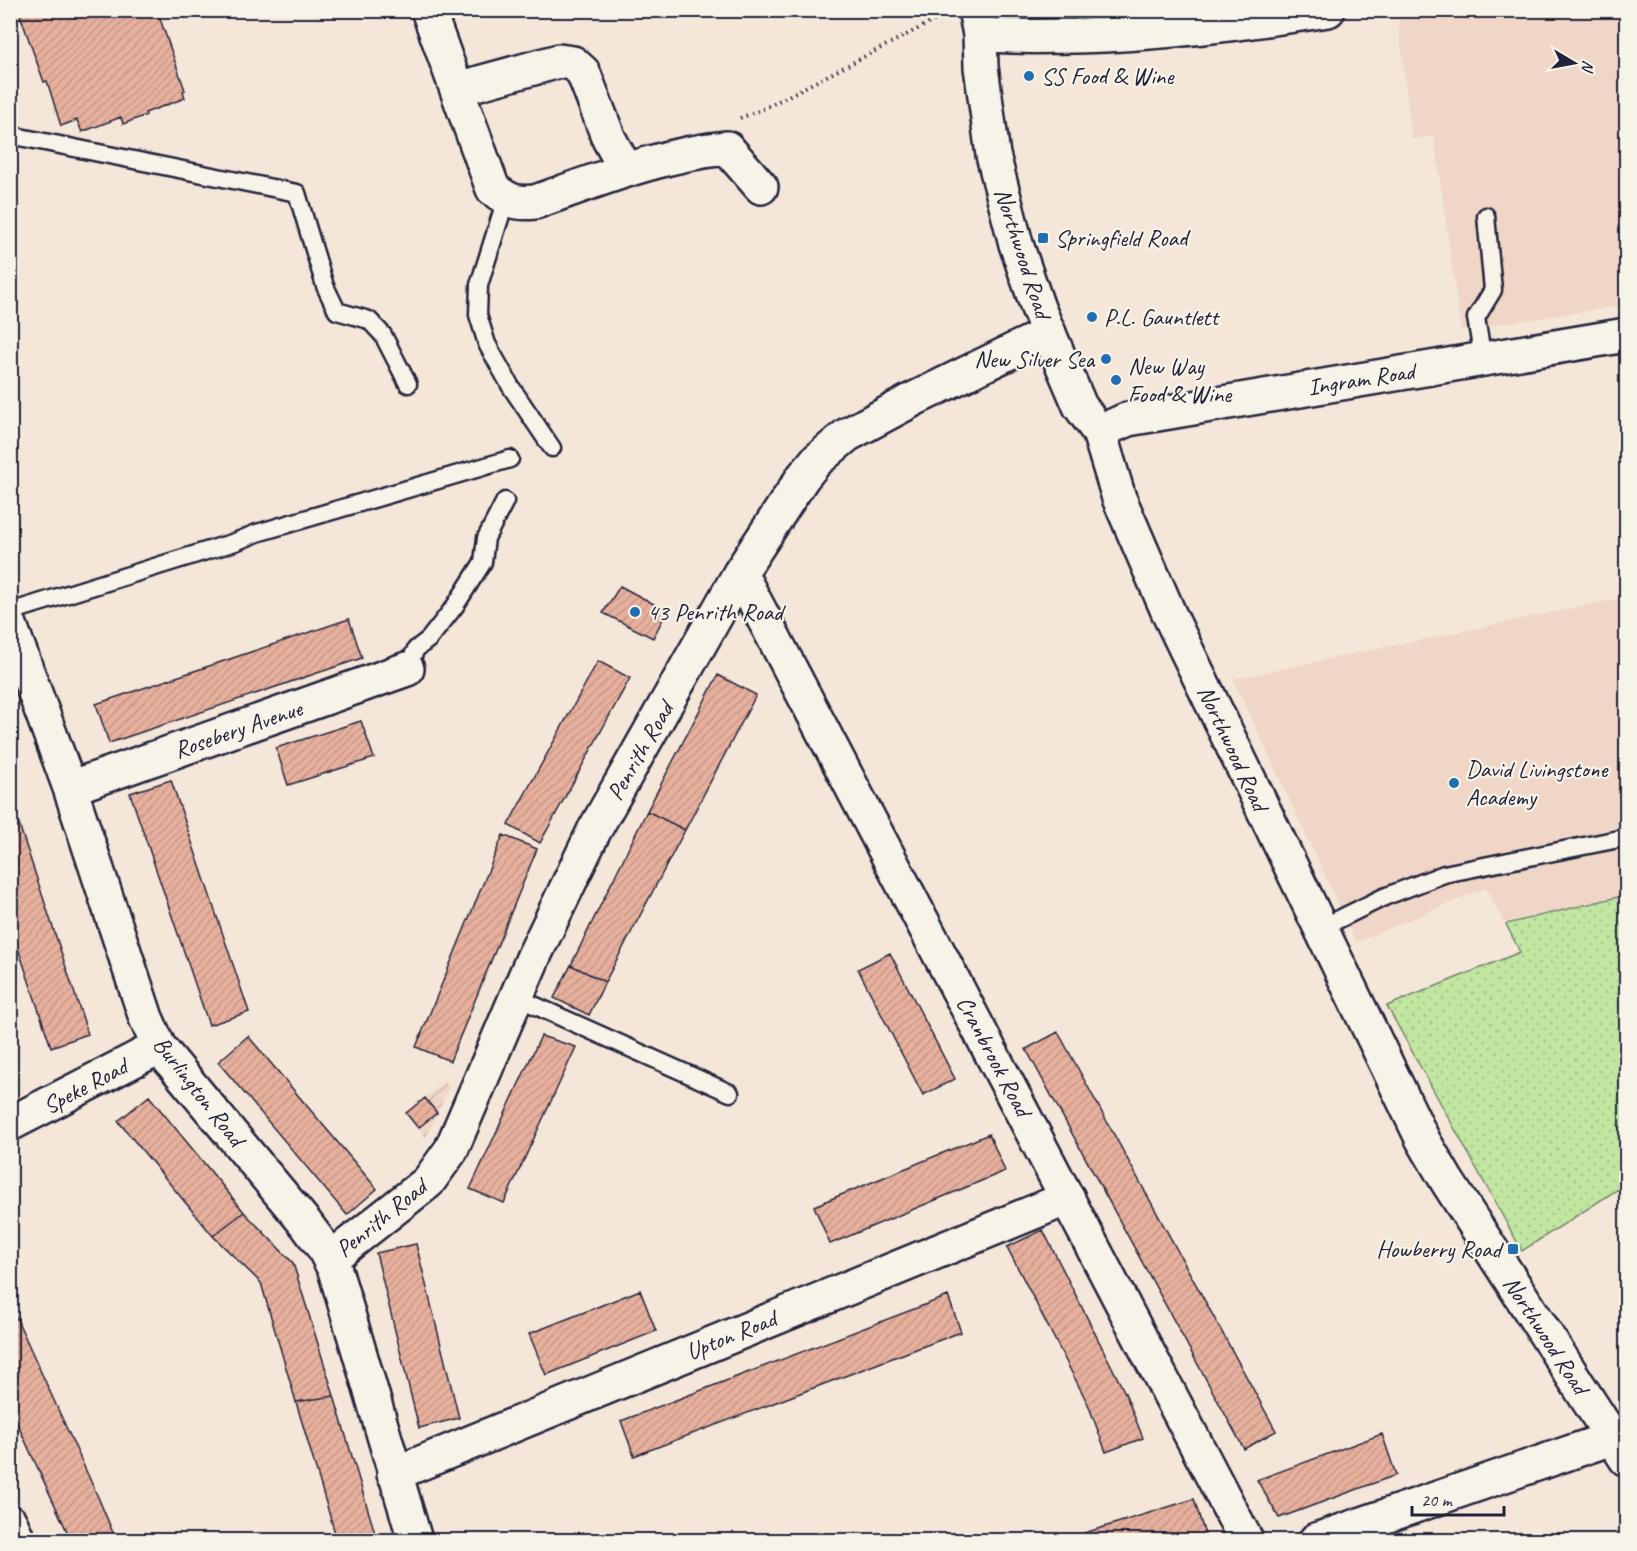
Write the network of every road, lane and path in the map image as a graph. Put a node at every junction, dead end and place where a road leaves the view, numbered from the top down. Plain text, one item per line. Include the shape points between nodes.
1 (428, 10) edge
2 (1328, 10) edge
3 (977, 19) edge
4 (457, 89) junction
5 (10, 135) edge
6 (727, 148) junction
7 (627, 170) junction
8 (761, 187) dead end
9 (506, 199) junction
10 (1486, 216) dead end
11 (1049, 333) junction
12 (1626, 335) edge
13 (1483, 359) junction
14 (408, 384) dead end
15 (1099, 432) junction
16 (552, 448) dead end
17 (510, 459) dead end
18 (505, 501) dead end
19 (740, 573) junction
20 (10, 612) edge
21 (10, 624) edge
22 (407, 669) joint
23 (70, 788) junction
24 (1624, 837) dead end
25 (1319, 928) junction
26 (516, 997) junction
27 (159, 1047) junction
28 (730, 1094) dead end
29 (10, 1124) edge
30 (1068, 1198) junction
31 (330, 1259) junction
32 (1619, 1449) edge
33 (394, 1474) junction
34 (10, 1522) edge
35 (18, 1540) edge
36 (415, 1540) edge
37 (1246, 1540) edge
38 (1316, 1540) edge

1 - 4 street
2 - 3 street via 1138,34 1004,37
3 - 6 path via 944,15 738,119
3 - 11 street, Northwood Road via 993,155 1027,279
4 - 7 street via 559,61 573,63 583,72 609,139
4 - 9 street via 493,189
5 - 14 lane via 297,193 325,286 337,311 369,320 383,334
6 - 7 street via 696,151
6 - 8 street
7 - 9 street via 536,202 520,204
9 - 16 lane via 479,285 478,315 487,344
10 - 13 lane via 1493,290 1476,318
11 - 15 street, Northwood Road via 1080,406
11 - 19 street, Penrith Road via 847,435 802,477
12 - 13 street, Ingram Road
13 - 15 street, Ingram Road via 1128,419
15 - 25 street, Northwood Road via 1119,498 1160,594
17 - 20 lane via 257,533
18 - 22 lane via 486,538 483,562 455,606 416,649
19 - 26 street, Penrith Road via 594,831
19 - 30 street, Cranbrook Road
21 - 23 street, Burlington Road
22 - 23 street, Rosebery Avenue
23 - 27 street, Burlington Road
24 - 25 lane via 1444,874
25 - 32 street, Northwood Road via 1428,1148
26 - 28 lane
26 - 31 street, Penrith Road via 451,1150 440,1167 417,1192
27 - 29 street, Speke Road
27 - 31 street, Burlington Road via 306,1224
30 - 33 street, Upton Road
30 - 37 street, Cranbrook Road
31 - 33 street, Burlington Road
32 - 38 street
33 - 36 street, Burlington Road
34 - 35 street

